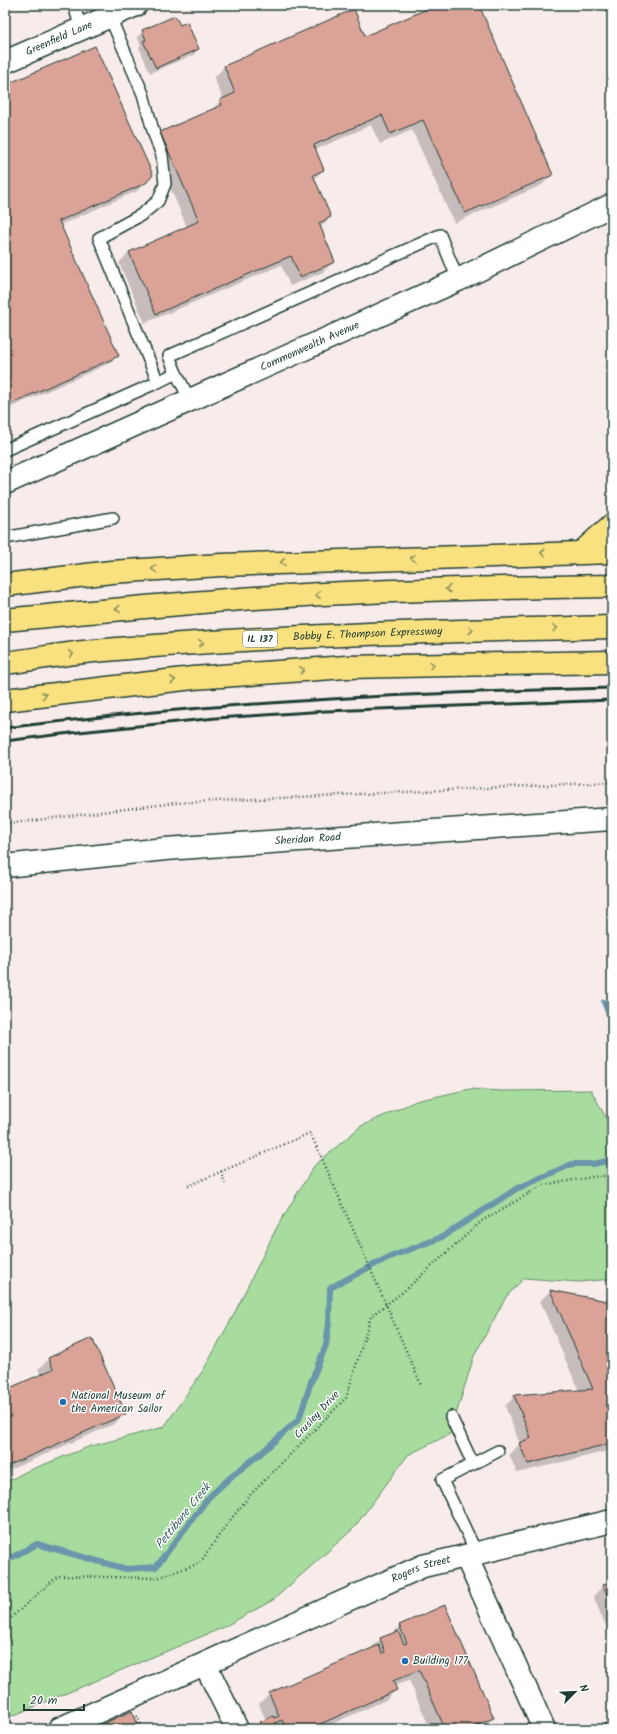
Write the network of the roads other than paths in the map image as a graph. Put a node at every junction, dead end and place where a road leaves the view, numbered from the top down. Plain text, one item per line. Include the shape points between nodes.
1 (74, 5) edge
2 (136, 5) edge
3 (110, 17) junction
4 (82, 29) junction
5 (5, 62) edge
6 (612, 205) edge
7 (458, 280) junction
8 (176, 373) junction
9 (158, 382) junction
10 (190, 400) junction
11 (5, 450) edge
12 (5, 483) edge
13 (113, 518) dead end
14 (612, 526) edge
15 (5, 538) edge
16 (582, 552) junction
17 (612, 552) edge
18 (5, 585) edge
19 (612, 586) edge
20 (5, 620) edge
21 (612, 627) edge
22 (612, 662) edge
23 (5, 663) edge
24 (5, 700) edge
25 (612, 819) edge
26 (5, 866) edge
27 (451, 1417) dead end
28 (498, 1451) dead end
29 (473, 1464) junction
30 (612, 1521) edge
31 (472, 1555) junction
32 (205, 1664) junction
33 (612, 1728) edge
34 (59, 1729) edge
35 (237, 1729) edge
36 (544, 1729) edge
37 (609, 1729) edge

1 - 4 lane
2 - 3 street, Greenfield Lane
3 - 4 street, Greenfield Lane
3 - 9 lane via 143,94 162,155 165,184 158,201 141,215 99,238
4 - 5 street, Greenfield Lane
6 - 7 street, Commonwealth Avenue
7 - 8 lane via 440,235 169,356
7 - 10 street, Commonwealth Avenue
8 - 9 lane
8 - 10 lane
9 - 11 lane
10 - 12 street, Commonwealth Avenue
13 - 15 lane
14 - 16 highway
16 - 17 highway
16 -> 18 highway via 221,565 111,572
19 -> 20 highway via 413,590 256,598
23 -> 21 highway, Bobby E. Thompson Expressway / IL 137 via 104,650 284,637
24 -> 22 highway via 193,678 346,667
25 - 26 street, Sheridan Road via 165,849
27 - 29 lane
28 - 29 lane
29 - 31 lane via 442,1480
30 - 31 street
31 - 32 street, Rogers Street via 423,1566
31 - 36 street, Rogers Street
32 - 34 street, Rogers Street
32 - 35 street
33 - 37 lane

